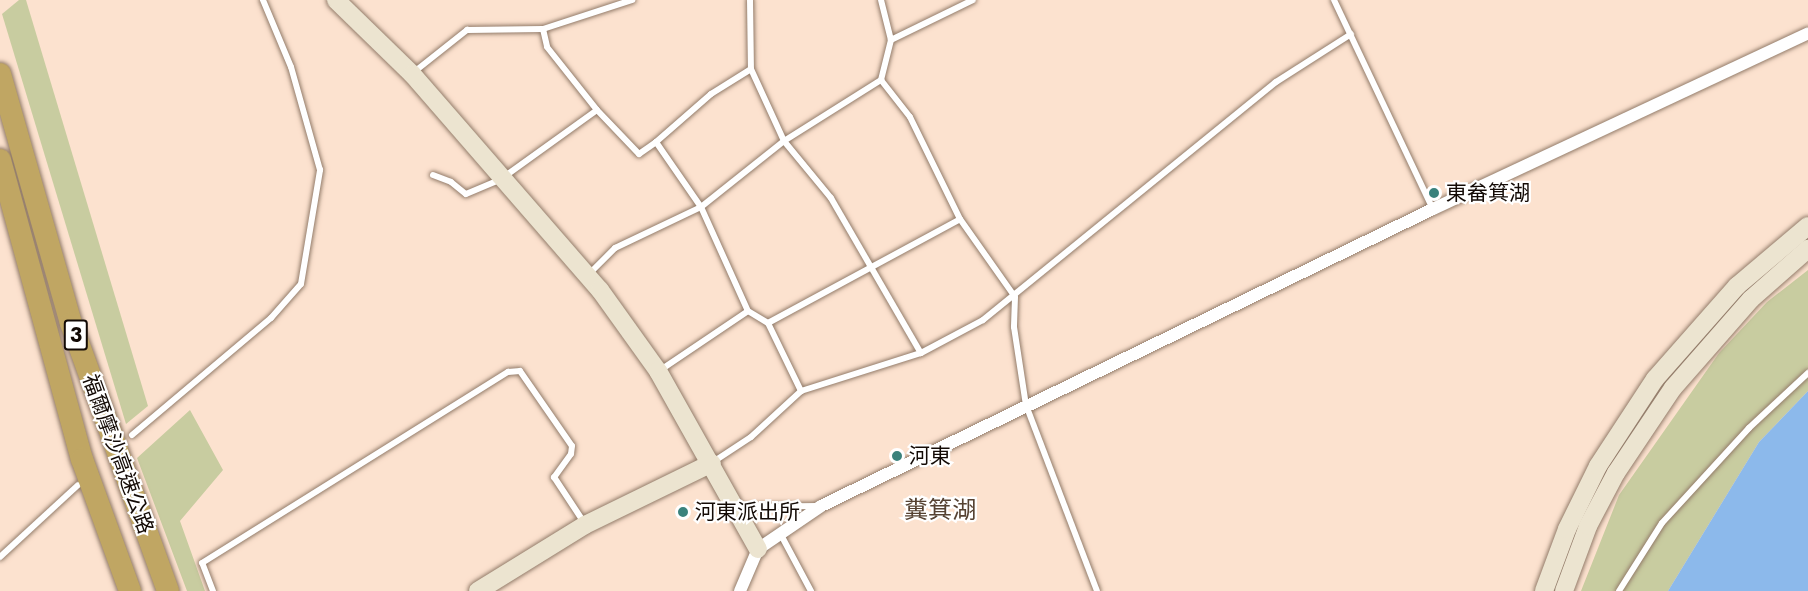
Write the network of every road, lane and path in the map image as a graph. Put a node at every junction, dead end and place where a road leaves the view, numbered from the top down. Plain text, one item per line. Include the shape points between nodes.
1 (263, 0) edge
2 (336, 0) edge
3 (632, 0) edge
4 (750, 0) edge
5 (880, 0) edge
6 (973, 0) edge
7 (1334, 0) edge
8 (543, 29) junction
9 (1808, 33) edge
10 (1351, 34) junction
11 (891, 40) junction
12 (750, 69) junction
13 (0, 74) edge
14 (412, 74) junction
15 (881, 80) junction
16 (597, 110) junction
17 (784, 141) junction
18 (656, 142) junction
19 (0, 160) edge
20 (433, 175) dead end
21 (501, 179) junction
22 (701, 207) junction
23 (1432, 209) junction
24 (960, 219) junction
25 (1808, 226) edge
26 (1808, 249) edge
27 (872, 265) junction
28 (588, 275) junction
29 (1015, 297) junction
30 (748, 311) junction
31 (768, 323) junction
32 (921, 353) junction
33 (658, 371) junction
34 (1808, 373) edge
35 (801, 391) junction
36 (1026, 405) junction
37 (132, 435) dead end
38 (712, 463) junction
39 (78, 485) dead end
40 (821, 506) junction
41 (736, 507) junction
42 (585, 525) junction
43 (779, 531) junction
44 (758, 549) junction
45 (0, 557) edge
46 (130, 591) edge
47 (168, 591) edge
48 (213, 591) edge
49 (478, 591) edge
50 (740, 591) edge
51 (811, 591) edge
52 (1097, 591) edge
53 (1544, 591) edge
54 (1564, 591) edge
55 (1618, 591) edge

1 - 37 lane via 291,67 320,170 301,284 271,318
2 - 14 street
3 - 8 lane
4 - 12 lane
5 - 11 lane
6 - 11 lane
7 - 10 lane
8 - 14 lane via 467,30
8 - 16 lane via 547,47
9 - 23 street
10 - 23 lane
10 - 29 lane via 1276,82
11 - 15 lane
12 - 17 lane
12 - 18 lane via 711,94
13 - 47 highway, 福爾摩沙高速公路 / 3 via 71,323
14 - 21 street
15 - 17 lane
15 - 24 lane via 910,117
16 - 18 lane via 639,154
16 - 21 lane
17 - 22 lane
17 - 27 lane via 831,198
18 - 22 lane
19 - 46 highway, 福爾摩沙高速公路 / 3 via 82,459
20 - 21 lane via 451,182 466,195
21 - 28 street
22 - 28 lane via 615,248
22 - 30 lane
23 - 36 street
24 - 27 lane
24 - 29 lane
25 - 53 street via 1737,286 1655,379 1598,465 1567,529
26 - 54 street via 1751,299 1673,388 1616,473 1588,526
27 - 31 lane
27 - 32 lane
28 - 33 street
29 - 32 lane via 983,320
29 - 36 lane via 1014,327
30 - 31 lane
30 - 33 lane
31 - 35 lane
32 - 35 lane
33 - 38 street
34 - 55 lane via 1749,428 1662,523
35 - 38 lane via 751,436
36 - 40 street
36 - 52 lane
38 - 41 street
38 - 42 street
39 - 45 lane
40 - 41 lane
40 - 43 street
41 - 44 street
42 - 48 lane via 555,477 572,446 526,378 519,372 508,372 202,563
42 - 49 street
43 - 44 street
43 - 51 lane
44 - 50 street

